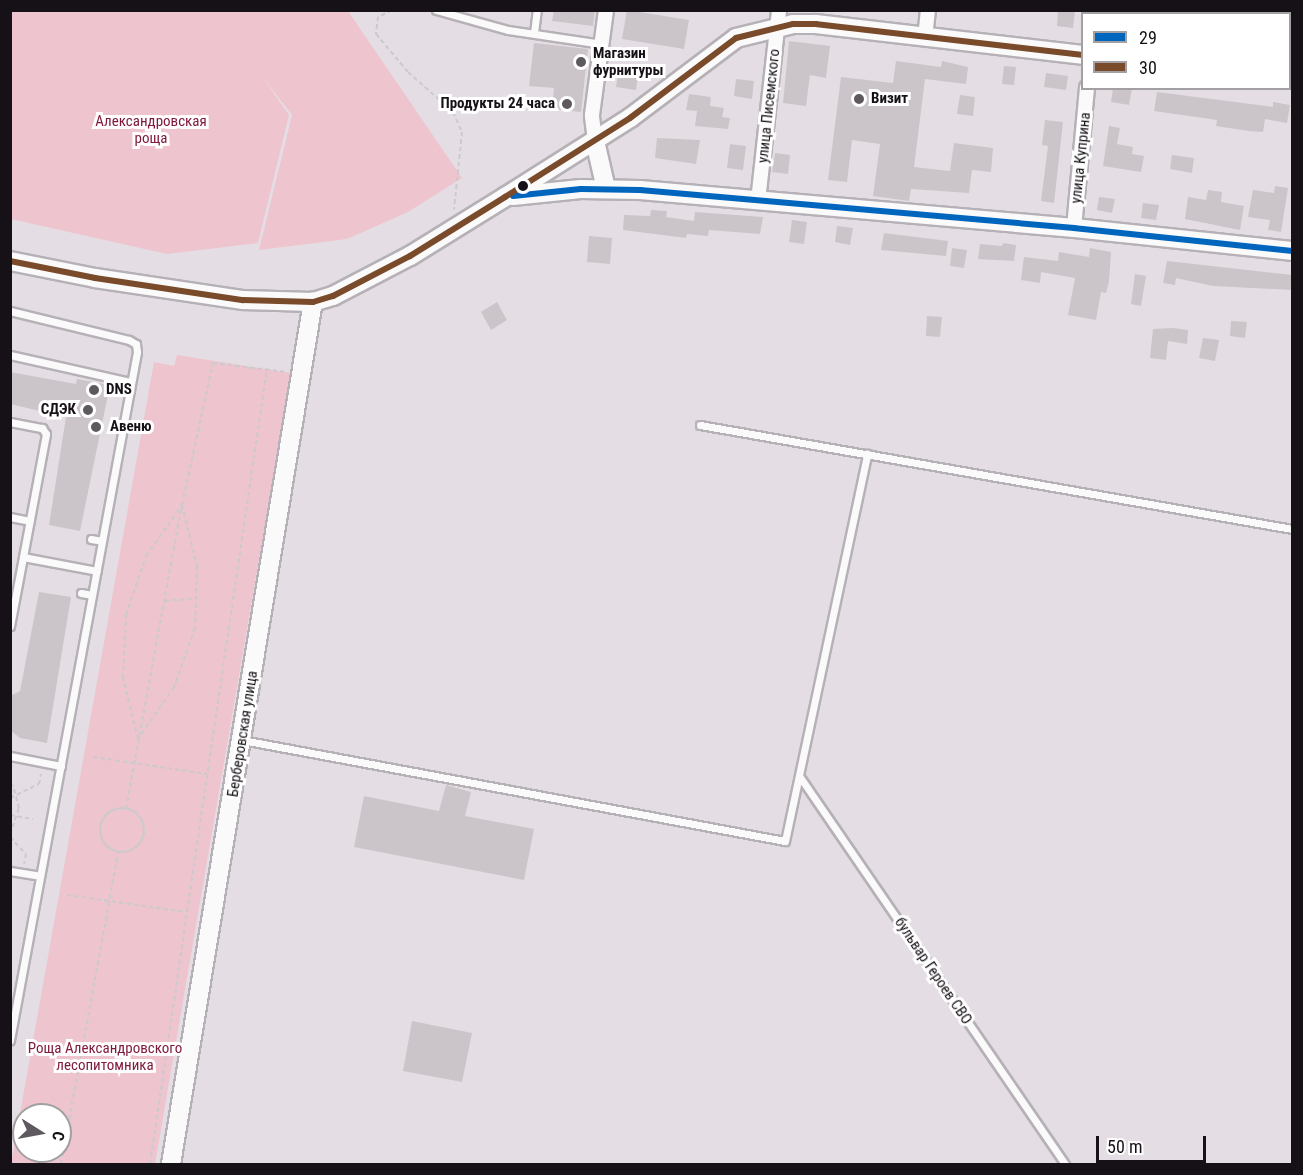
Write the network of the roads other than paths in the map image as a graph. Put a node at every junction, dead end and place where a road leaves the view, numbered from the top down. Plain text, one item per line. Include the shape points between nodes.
1 (436, 10) edge
2 (537, 10) edge
3 (606, 10) edge
4 (928, 10) edge
5 (778, 19) edge
6 (534, 33) junction
7 (925, 38) junction
8 (602, 44) junction
9 (1081, 55) edge
10 (1087, 90) edge
11 (595, 141) junction
12 (606, 189) junction
13 (505, 197) junction
14 (758, 201) junction
15 (1074, 228) junction
16 (1293, 251) edge
17 (10, 261) edge
18 (313, 302) junction
19 (10, 311) edge
20 (10, 355) edge
21 (131, 382) junction
22 (10, 422) edge
23 (700, 425) dead end
24 (867, 454) junction
25 (10, 518) edge
26 (30, 521) junction
27 (1293, 529) edge
28 (91, 539) dead end
29 (102, 541) junction
30 (23, 557) junction
31 (97, 571) junction
32 (14, 586) edge
33 (81, 592) dead end
34 (92, 595) junction
35 (10, 626) edge
36 (242, 740) junction
37 (10, 756) edge
38 (61, 766) junction
39 (800, 777) junction
40 (10, 871) edge
41 (40, 876) junction
42 (10, 1040) edge
43 (171, 1164) edge
44 (1065, 1164) edge

1 - 6 lane
2 - 6 lane
3 - 8 street
4 - 7 street
5 - 7 main road
5 - 11 main road via 720,46
5 - 14 street, улица Писемского
6 - 8 lane
7 - 9 main road
8 - 11 street via 592,115
10 - 15 street, улица Куприна
11 - 12 main road
11 - 13 main road
12 - 13 main road via 540,191
12 - 14 main road
13 - 18 main road via 333,297
14 - 15 main road
15 - 16 main road
17 - 18 main road via 243,300
18 - 36 main road, Берберовская улица
19 - 21 lane via 136,344
20 - 21 lane
21 - 29 lane
22 - 26 lane via 42,428 46,434
23 - 24 lane
24 - 27 lane
24 - 39 lane
25 - 26 lane
26 - 30 lane
28 - 29 lane
29 - 31 lane
30 - 31 lane
30 - 32 lane
31 - 34 lane
32 - 35 lane
33 - 34 lane
34 - 38 lane
36 - 39 lane via 785,841
36 - 43 main road, Берберовская улица
37 - 38 lane
38 - 41 lane
39 - 44 lane, бульвар Героев СВО
40 - 41 lane
41 - 42 lane

